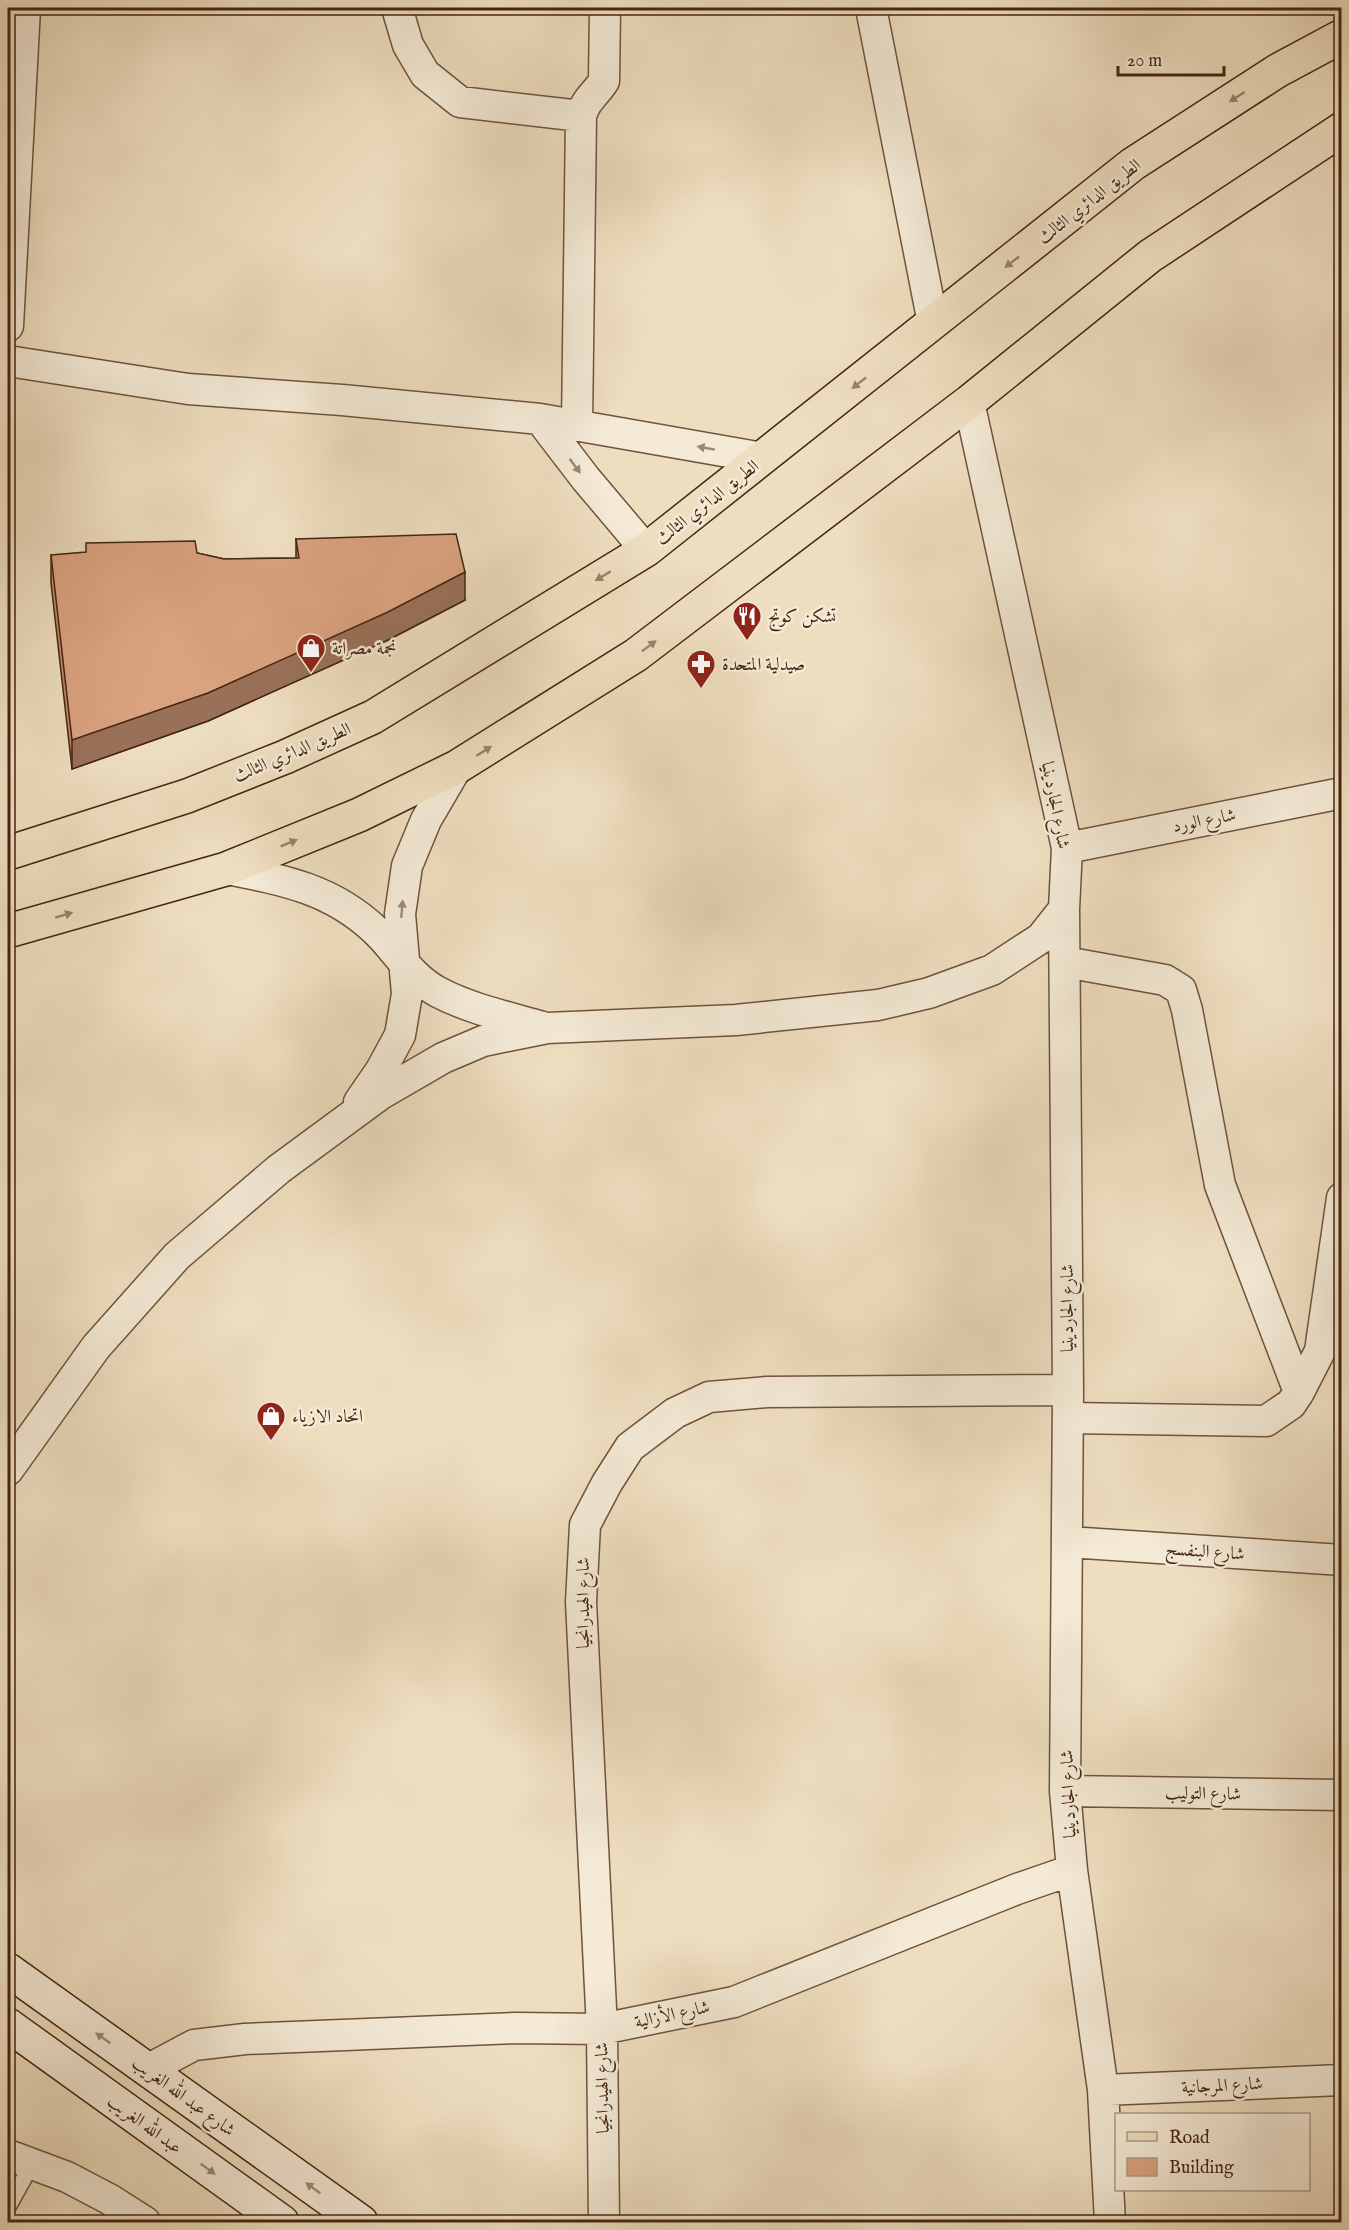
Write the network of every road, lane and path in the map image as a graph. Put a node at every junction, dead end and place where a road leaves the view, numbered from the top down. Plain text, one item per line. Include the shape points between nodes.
1 (25, 8) edge
2 (397, 8) edge
3 (604, 8) edge
4 (871, 8) edge
5 (1341, 36) edge
6 (581, 116) junction
7 (1341, 129) edge
8 (933, 323) junction
9 (8, 326) edge
10 (8, 361) edge
11 (969, 402) junction
12 (540, 419) junction
13 (577, 426) junction
14 (763, 458) junction
15 (646, 550) junction
16 (457, 767) junction
17 (1341, 793) edge
18 (1067, 848) junction
19 (8, 853) edge
20 (226, 869) junction
21 (1064, 909) junction
22 (8, 931) edge
23 (1065, 962) junction
24 (406, 967) junction
25 (547, 1028) junction
26 (350, 1116) junction
27 (1341, 1198) edge
28 (1299, 1392) junction
29 (1068, 1404) junction
30 (8, 1470) edge
31 (1068, 1542) junction
32 (1341, 1560) edge
33 (1065, 1791) junction
34 (1341, 1795) edge
35 (1072, 1870) junction
36 (8, 1970) edge
37 (8, 2025) edge
38 (602, 2029) junction
39 (147, 2070) junction
40 (1341, 2080) edge
41 (1102, 2091) junction
42 (20, 2159) edge
43 (8, 2207) edge
44 (145, 2223) edge
45 (282, 2223) edge
46 (361, 2223) edge
47 (604, 2223) edge
48 (1110, 2223) edge

1 - 9 street
2 - 6 street via 408,45 425,74 460,102
3 - 6 street via 604,81 585,102
4 - 8 street
5 -> 8 main road, الطريق الدائري الثالث via 1278,71 1133,164
6 - 13 street
7 - 11 main road via 1150,256
8 -> 14 main road, الطريق الدائري الثالث
10 - 12 street via 188,389
16 -> 11 main road via 636,655
11 - 18 street, شارع الجاردينيا
12 - 13 street
12 -> 15 street
14 -> 13 street
14 - 15 main road, الطريق الدائري الثالث
15 -> 19 main road, الطريق الدائري الثالث via 373,717 188,796
20 -> 16 main road via 359,815
24 -> 16 street via 400,914 407,866 426,819
17 - 18 street, شارع الورد
18 - 21 street, شارع الجاردينيا
22 -> 20 main road
20 - 24 street via 290,882 337,900 377,931
21 - 23 street, شارع الجاردينيا
21 - 25 street via 1041,938 992,970 888,1003 736,1020
23 - 28 street via 1165,980 1181,990 1220,1185
23 - 29 street, شارع الجاردينيا
24 - 25 street via 438,991
24 - 26 street via 407,994 400,1035
25 - 26 street via 483,1041 443,1058
26 - 30 street via 279,1169 177,1256 96,1347
27 - 28 street, شارع الهيدرانجيا via 1320,1351
28 - 29 street, شارع الهيدرانجيا via 1291,1404 1266,1421
29 - 31 street, شارع الجاردينيا
29 - 38 street, شارع الهيدرانجيا via 767,1392 710,1397 675,1413 630,1447 585,1525 582,1555 582,1642
31 - 32 street, شارع البنفسج
31 - 33 street, شارع الجاردينيا
33 - 34 street, شارع التوليب
33 - 35 street, شارع الجاردينيا
35 - 38 street, شارع الأزالية via 734,2002
35 - 41 street, شارع الجاردينيا
39 -> 36 main road, شارع عبد الله الغريب
37 -> 45 main road, عبد الله الغريب
38 - 39 street, شارع الأزالية via 516,2028 245,2039 194,2044
38 - 47 street, شارع الهيدرانجيا
46 -> 39 main road, شارع عبد الله الغريب
40 - 41 street, شارع المرجانية
41 - 48 street, شارع الجاردينيا
42 - 43 lane
42 - 44 street via 67,2177

